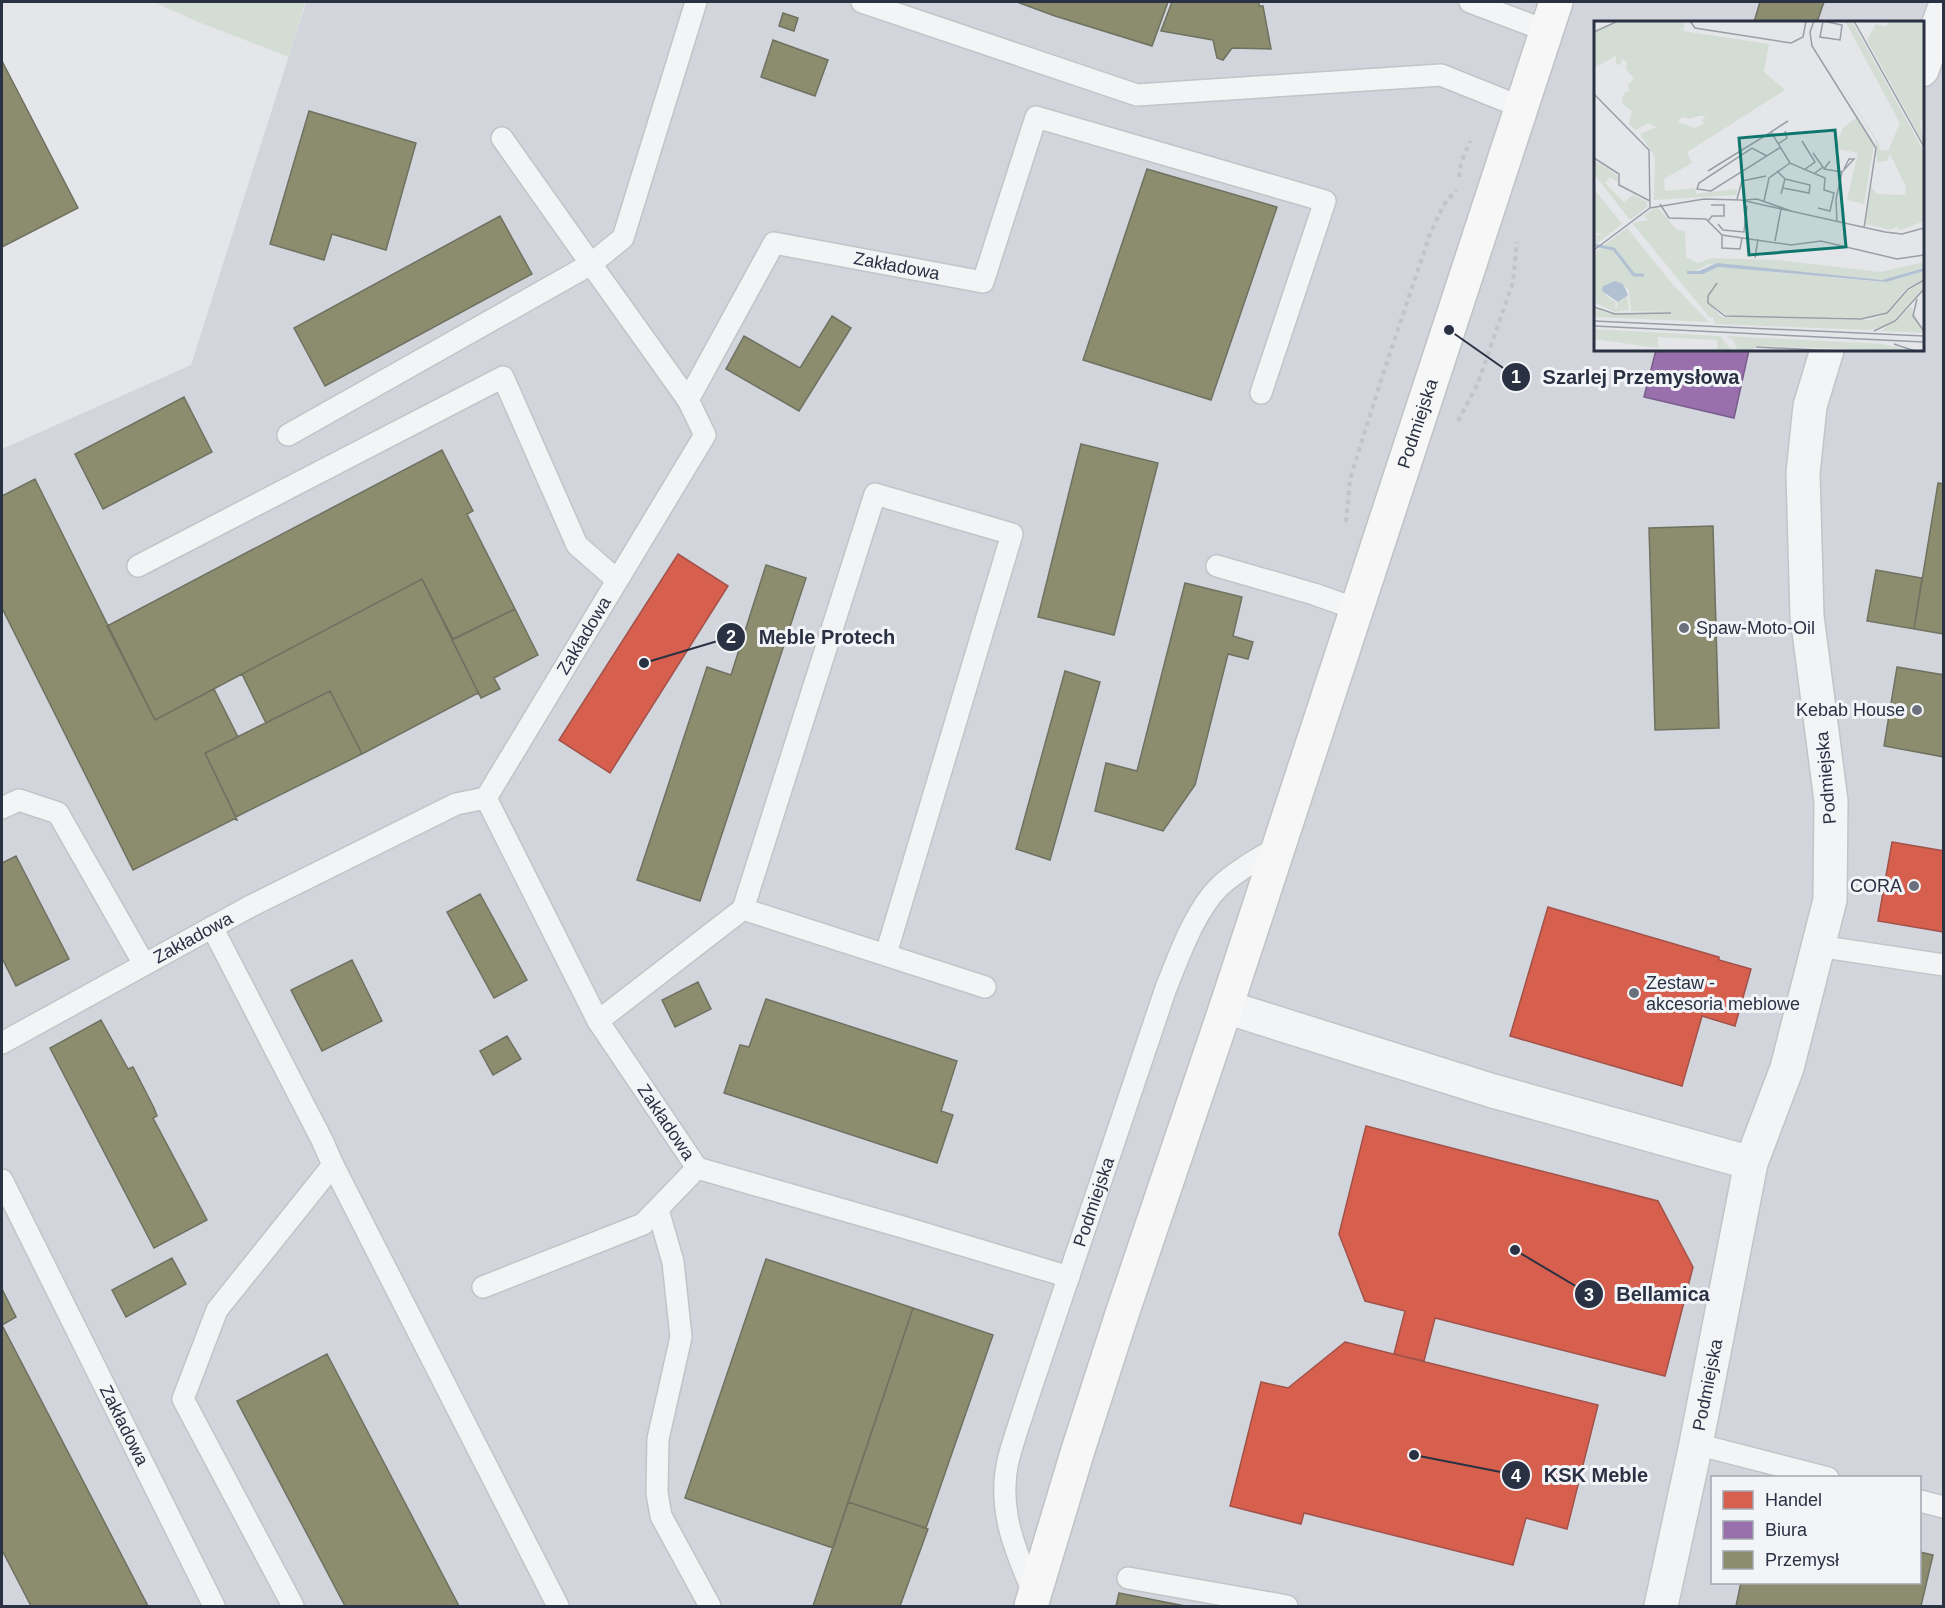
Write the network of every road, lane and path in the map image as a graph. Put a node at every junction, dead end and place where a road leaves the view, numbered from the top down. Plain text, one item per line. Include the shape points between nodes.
1 (696, 2) edge
2 (862, 2) edge
3 (1470, 2) edge
4 (1944, 9) edge
5 (1552, 16) edge
6 (1924, 67) edge
7 (1521, 106) junction
8 (502, 138) dead end
9 (1459, 176) dead end
10 (591, 264) junction
11 (1827, 351) edge
12 (1261, 393) dead end
13 (688, 400) junction
14 (288, 435) dead end
15 (1346, 525) dead end
16 (138, 566) dead end
17 (1217, 566) dead end
18 (617, 580) junction
19 (1356, 609) junction
20 (486, 798) junction
21 (2, 808) edge
22 (1278, 847) junction
23 (743, 909) junction
24 (212, 927) junction
25 (1818, 946) junction
26 (886, 954) junction
27 (144, 964) junction
28 (1944, 965) edge
29 (985, 987) dead end
30 (1226, 1007) junction
31 (598, 1021) junction
32 (2, 1043) edge
33 (1751, 1163) junction
34 (333, 1165) junction
35 (697, 1168) junction
36 (2, 1180) edge
37 (658, 1210) junction
38 (1069, 1277) junction
39 (483, 1287) dead end
40 (1696, 1444) junction
41 (1820, 1476) edge
42 (1921, 1501) edge
43 (1944, 1507) edge
44 (1128, 1578) dead end
45 (1032, 1600) edge
46 (214, 1606) edge
47 (293, 1606) edge
48 (558, 1606) edge
49 (710, 1606) edge
50 (1287, 1606) edge
51 (1661, 1606) edge

1 - 10 lane via 623,238
2 - 7 lane via 1137,95 1441,75
3 - 5 lane
4 - 6 street
5 - 7 main road, Podmiejska
7 - 19 main road, Podmiejska
8 - 10 lane
9 - 15 path via 1457,188 1430,234 1382,377 1350,479
10 - 13 lane
10 - 14 lane
11 - 25 street, Podmiejska via 1810,406 1803,473 1807,616 1831,801 1830,900
12 - 13 lane, Zakładowa via 1325,201 1036,117 983,282 774,243
13 - 18 lane, Zakładowa via 705,435
16 - 18 lane via 503,377 577,545
17 - 19 lane
18 - 20 lane, Zakładowa
19 - 22 main road, Podmiejska
20 - 24 lane, Zakładowa via 456,804
20 - 31 lane, Zakładowa
21 - 27 lane via 19,800 58,813
22 - 30 main road, Podmiejska
22 - 38 lane, Podmiejska via 1218,887 1186,940 1166,987
23 - 26 lane
23 - 26 lane via 875,494 1012,534
23 - 31 lane
24 - 27 lane, Zakładowa
24 - 34 lane
25 - 28 lane
25 - 33 street, Podmiejska via 1786,1068
26 - 29 lane
27 - 32 lane, Zakładowa
30 - 33 street via 1493,1091
30 - 45 main road, Podmiejska via 1085,1428
31 - 35 lane, Zakładowa
33 - 40 street, Podmiejska
34 - 47 lane via 217,1310 183,1399
34 - 48 lane
35 - 37 lane
35 - 38 lane, Zakładowa
36 - 46 lane, Zakładowa
37 - 39 lane via 644,1224
37 - 49 lane via 673,1262 681,1337 658,1439 657,1493 661,1516
38 - 45 lane, Podmiejska via 1008,1460 1004,1502
40 - 41 lane
40 - 51 street, Podmiejska
42 - 43 lane
44 - 50 lane

